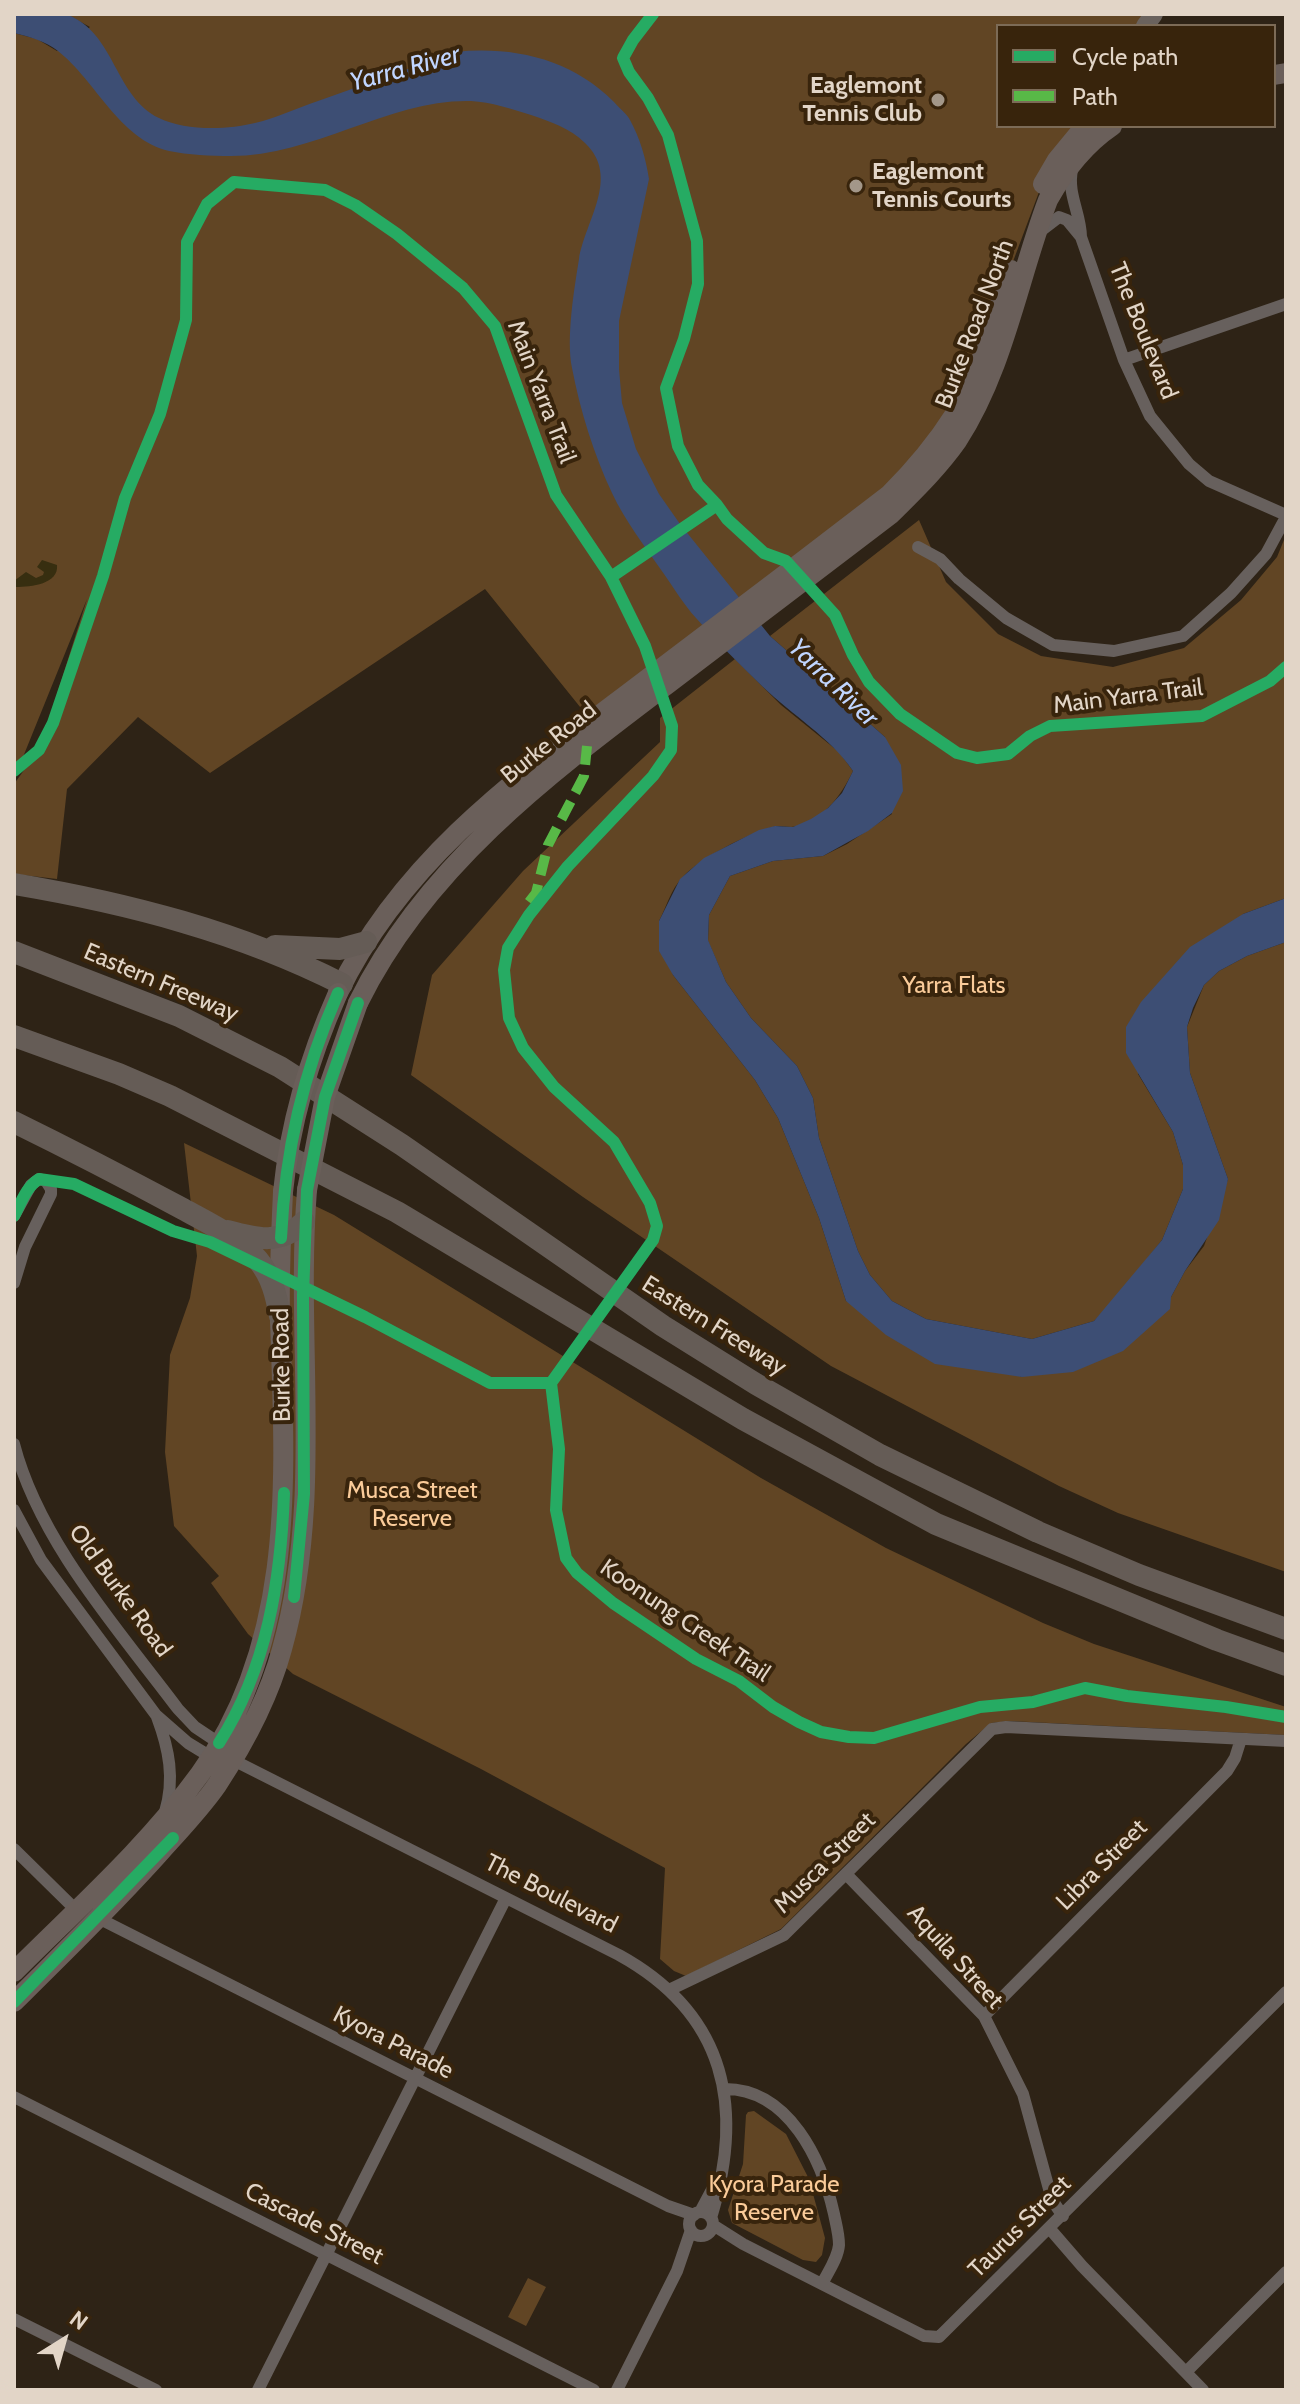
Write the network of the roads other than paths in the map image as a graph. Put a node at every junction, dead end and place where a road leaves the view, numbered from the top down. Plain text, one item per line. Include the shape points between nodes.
1 (1083, 128) edge
2 (1110, 128) edge
3 (1074, 162) junction
4 (1081, 237) junction
5 (1035, 240) junction
6 (1286, 304) edge
7 (1124, 360) junction
8 (1286, 516) edge
9 (918, 547) dead end
10 (828, 552) junction
11 (623, 708) junction
12 (419, 870) junction
13 (442, 879) junction
14 (14, 884) edge
15 (366, 942) junction
16 (250, 943) junction
17 (14, 952) edge
18 (340, 989) junction
19 (360, 999) junction
20 (14, 1036) edge
21 (14, 1122) edge
22 (14, 1216) edge
23 (304, 1222) junction
24 (215, 1227) junction
25 (281, 1238) junction
26 (19, 1245) edge
27 (14, 1283) edge
28 (280, 1316) junction
29 (14, 1444) edge
30 (37, 1509) junction
31 (15, 1517) edge
32 (284, 1595) junction
33 (1286, 1629) edge
34 (1286, 1665) edge
35 (156, 1715) junction
36 (1241, 1739) junction
37 (1286, 1741) edge
38 (215, 1750) junction
39 (233, 1760) junction
40 (161, 1823) junction
41 (14, 1849) edge
42 (846, 1874) junction
43 (506, 1898) junction
44 (76, 1910) junction
45 (98, 1918) junction
46 (14, 1972) edge
47 (669, 1990) junction
48 (17, 1992) edge
49 (1286, 1992) edge
50 (984, 2016) junction
51 (414, 2078) junction
52 (725, 2089) junction
53 (14, 2097) edge
54 (1063, 2216) junction
55 (701, 2224) junction
56 (1047, 2232) junction
57 (326, 2255) junction
58 (1286, 2272) edge
59 (822, 2284) junction
60 (14, 2319) edge
61 (1187, 2371) junction
62 (148, 2388) edge
63 (258, 2390) edge
64 (594, 2390) edge
65 (617, 2390) edge
66 (1203, 2390) edge

1 - 10 main road, Burke Road North via 1048,174 957,412 923,460
2 - 3 main road, Burke Road North
3 - 4 street, The Boulevard via 1070,189
3 - 5 main road, Burke Road North via 1048,200
4 - 5 street via 1059,217
4 - 7 street, The Boulevard
5 - 10 main road, Burke Road North via 994,363 957,440 891,514
6 - 7 street
7 - 8 street, The Boulevard via 1150,416 1189,464 1227,491
8 - 9 street via 1266,554 1183,636 1114,651 1053,645 1006,618 940,559
10 - 11 main road
11 - 12 main road, Burke Road via 488,802
11 - 13 main road, Burke Road via 515,804
12 - 13 main road
12 - 15 main road, Burke Road
13 - 19 main road, Burke Road
14 - 16 highway via 121,906
15 - 16 highway via 327,949
15 - 18 main road, Burke Road
16 - 18 highway
17 - 33 highway, Eastern Freeway via 179,1016 280,1067 663,1326 905,1468 1124,1569
18 - 19 main road
18 - 25 main road, Burke Road, bridge via 315,1047 294,1119
19 - 23 main road, Burke Road, bridge via 325,1097
20 - 34 highway via 170,1096 397,1212 743,1419 936,1524
21 - 24 highway
22 - 26 street via 31,1185 46,1181 51,1194
23 - 25 highway
23 - 32 main road, Burke Road via 304,1505
24 - 25 highway
24 - 28 highway via 244,1246 269,1275
25 - 28 main road, Burke Road
26 - 27 street
28 - 32 main road, Burke Road
29 - 30 street, Old Burke Road
30 - 31 street
30 - 38 street, Old Burke Road via 63,1554 178,1709
31 - 35 street, Old Burke Road via 59,1586
32 - 38 main road, Burke Road via 250,1684
32 - 39 main road, Burke Road via 276,1671
35 - 38 street, Old Burke Road via 188,1743
35 - 40 street, Old Burke Road via 171,1767
36 - 37 street
36 - 42 street, Musca Street via 1006,1727 987,1732
36 - 50 street, Libra Street via 1227,1771
38 - 39 main road
38 - 40 main road, Burke Road
39 - 43 street, The Boulevard
39 - 45 main road, Burke Road via 189,1820
40 - 44 main road, Burke Road
41 - 44 street
42 - 47 street, Musca Street via 776,1940
42 - 50 street, Aquila Street
43 - 47 street, The Boulevard via 639,1966
43 - 51 street
44 - 46 main road, Burke Road
45 - 48 main road, Burke Road
45 - 51 street, Kyora Parade
47 - 52 street, The Boulevard via 704,2034
49 - 54 street, Taurus Street
50 - 54 street, Aquila Street via 1023,2094 1052,2200
51 - 55 street, Kyora Parade
51 - 57 street
52 - 55 street, The Boulevard via 723,2168
52 - 59 street via 749,2093 777,2109 811,2150 838,2236 837,2253
53 - 57 street, Cascade Street
54 - 56 street, Taurus Street
55 - 59 street, Taurus Street
55 - 65 street, The Boulevard
56 - 59 street, Taurus Street via 935,2338
56 - 61 street
57 - 63 street
57 - 64 street, Cascade Street
58 - 61 street
60 - 62 street
61 - 66 street

